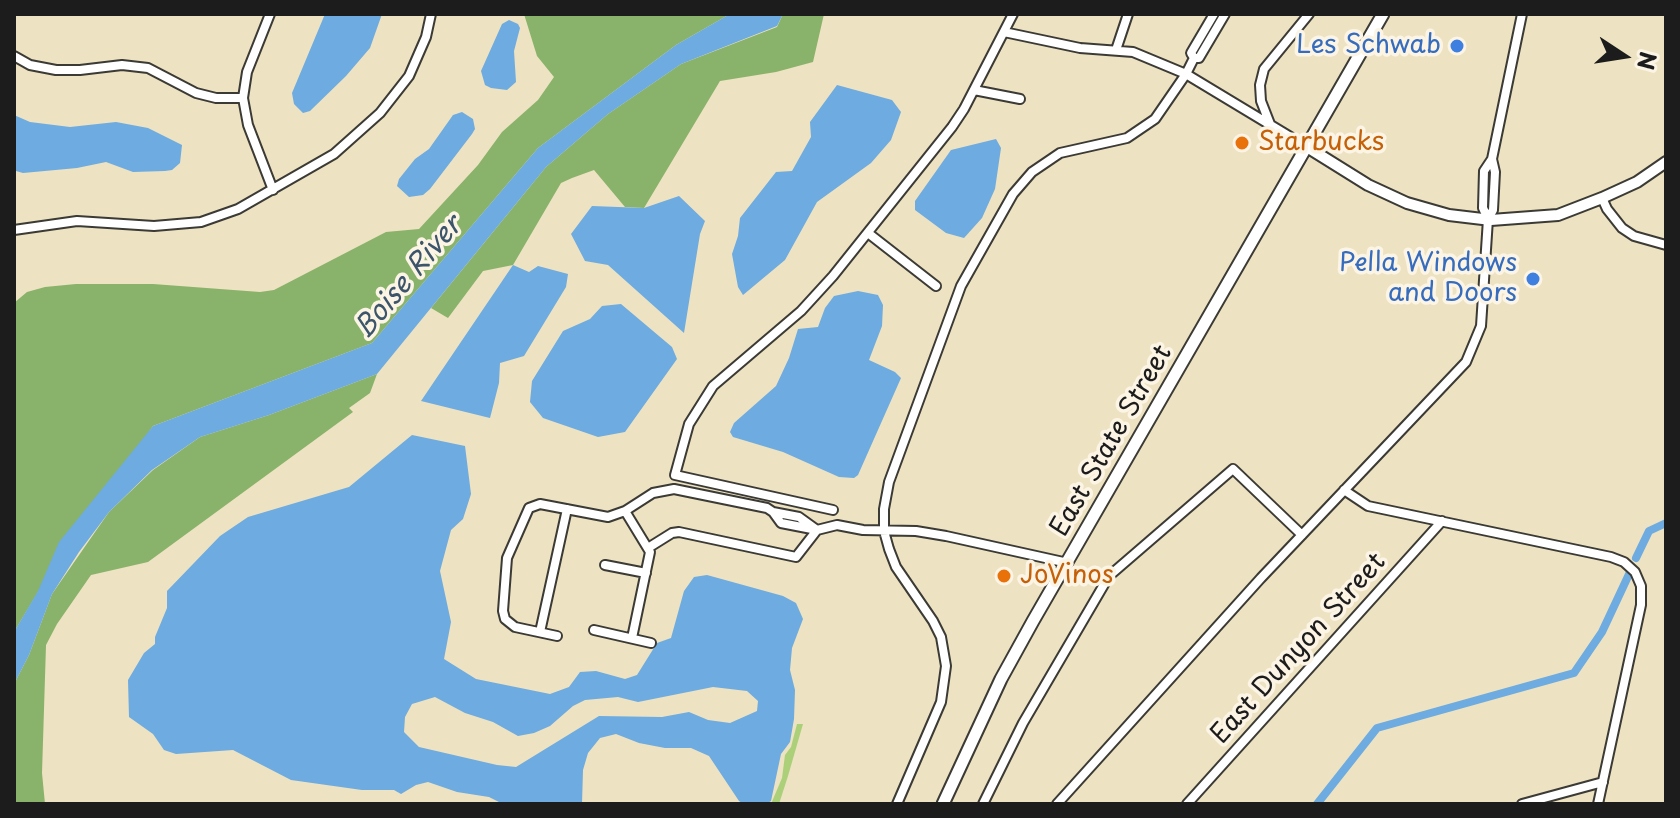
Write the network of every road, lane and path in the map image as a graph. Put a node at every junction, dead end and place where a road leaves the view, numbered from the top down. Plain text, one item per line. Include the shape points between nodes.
1 (270, 14) edge
2 (431, 14) edge
3 (1013, 14) edge
4 (1128, 14) edge
5 (1214, 14) edge
6 (1225, 14) edge
7 (1309, 14) edge
8 (1383, 14) edge
9 (1522, 14) edge
10 (1004, 32) junction
11 (1116, 50) junction
12 (14, 56) edge
13 (1194, 58) junction
14 (1186, 74) junction
15 (974, 90) junction
16 (243, 98) junction
17 (1020, 99) dead end
18 (1270, 125) junction
19 (1307, 147) junction
20 (1666, 162) edge
21 (273, 190) junction
22 (1602, 198) junction
23 (1488, 219) junction
24 (14, 230) edge
25 (868, 233) junction
26 (1666, 245) edge
27 (936, 286) dead end
28 (1344, 490) junction
29 (567, 509) junction
30 (833, 510) dead end
31 (625, 511) junction
32 (1442, 521) junction
33 (817, 530) junction
34 (884, 531) junction
35 (1302, 535) junction
36 (648, 548) junction
37 (1068, 563) junction
38 (605, 565) dead end
39 (646, 573) junction
40 (594, 630) dead end
41 (540, 632) junction
42 (557, 636) dead end
43 (632, 638) junction
44 (651, 643) dead end
45 (1603, 782) junction
46 (897, 804) edge
47 (943, 804) edge
48 (983, 804) edge
49 (1057, 804) edge
50 (1187, 804) edge
51 (1522, 804) edge
52 (1598, 804) edge

1 - 16 street via 247,72
2 - 21 street via 409,76 380,113 334,154
3 - 10 street
4 - 11 street
5 - 13 street via 1191,53
6 - 13 street via 1199,58
7 - 18 street via 1264,69 1261,101
8 - 19 highway, East State Street
9 - 23 street via 1492,159 1493,210
10 - 11 street
10 - 15 street
11 - 14 street
12 - 16 street via 56,70 148,68 196,93
13 - 14 street
14 - 18 street
14 - 34 street via 1144,128 1116,141 1060,153 1032,172 1013,194 961,286 889,482
15 - 17 street
15 - 25 street via 952,127
16 - 21 street
18 - 19 street
19 - 23 main road via 1407,203
19 - 37 highway, East State Street
20 - 22 main road
21 - 24 street via 201,222 154,226 77,221
22 - 23 main road via 1558,215
22 - 26 street via 1622,228
23 - 28 street via 1481,326 1472,350
25 - 27 street
25 - 30 street via 801,311 713,386 689,424 675,475
28 - 32 street via 1368,506
28 - 35 street
29 - 31 street via 604,517
29 - 41 street
29 - 41 street via 540,504 529,508 504,570 505,619 515,627
31 - 33 street via 653,493 674,489 767,508 781,523
31 - 36 street
32 - 45 street via 1611,557 1635,572 1641,605
32 - 50 street, East Dunyon Street
33 - 34 street via 837,525
33 - 36 street via 796,557 679,532
34 - 37 street via 946,536
34 - 46 street via 896,567 941,637 946,666 941,702
35 - 48 street via 1233,469 1109,576 1023,723
35 - 49 street
36 - 39 street
37 - 47 highway, East State Street via 1001,679
38 - 39 street
39 - 43 street
40 - 43 street
41 - 42 street
43 - 44 street
45 - 51 street
45 - 52 street

